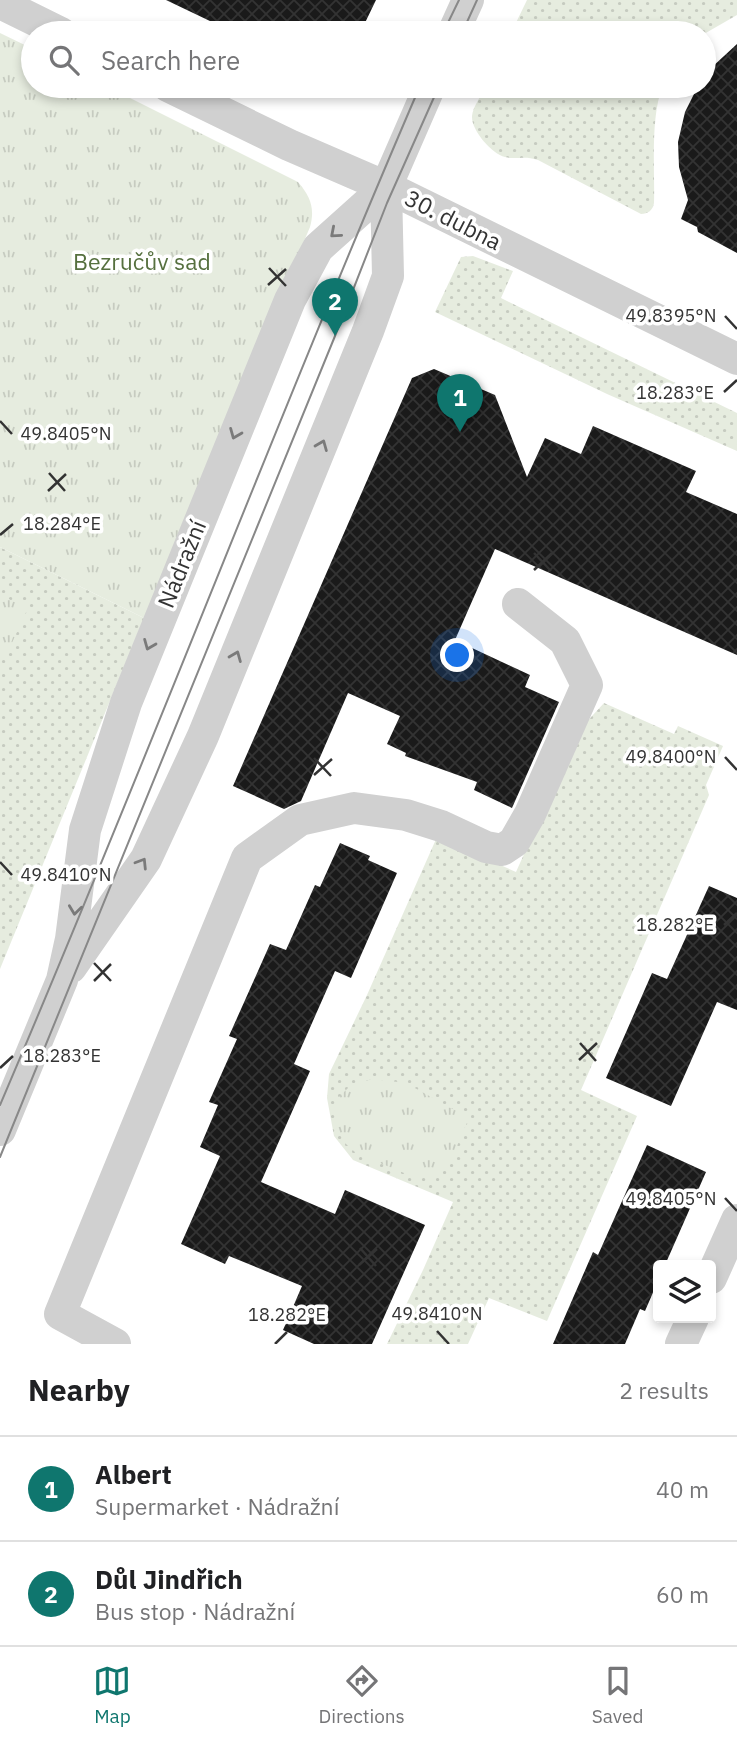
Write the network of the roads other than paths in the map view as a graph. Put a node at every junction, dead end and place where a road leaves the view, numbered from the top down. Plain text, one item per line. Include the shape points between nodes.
1 (468, 0) edge
2 (0, 3) edge
3 (37, 21) edge
4 (458, 21) edge
5 (193, 98) edge
6 (425, 98) edge
7 (386, 187) junction
8 (737, 359) edge
9 (517, 604) dead end
10 (62, 980) junction
11 (0, 1130) edge
12 (737, 1220) edge
13 (716, 1267) edge
14 (691, 1323) edge
15 (115, 1344) edge
16 (681, 1344) edge

1 - 4 street
2 - 3 street
5 - 7 street, 30. dubna
6 - 7 street, Nádražní
7 - 8 street, 30. dubna
10 -> 7 street, Nádražní via 146,859 219,698 388,276
7 -> 10 street, Nádražní via 318,248 290,300 126,703 85,830
9 - 15 street via 565,641 587,685 514,842 502,849 486,847 406,815 354,808 300,820 247,858 61,1314
10 - 11 street, Nádražní
12 - 13 street
14 - 16 street

